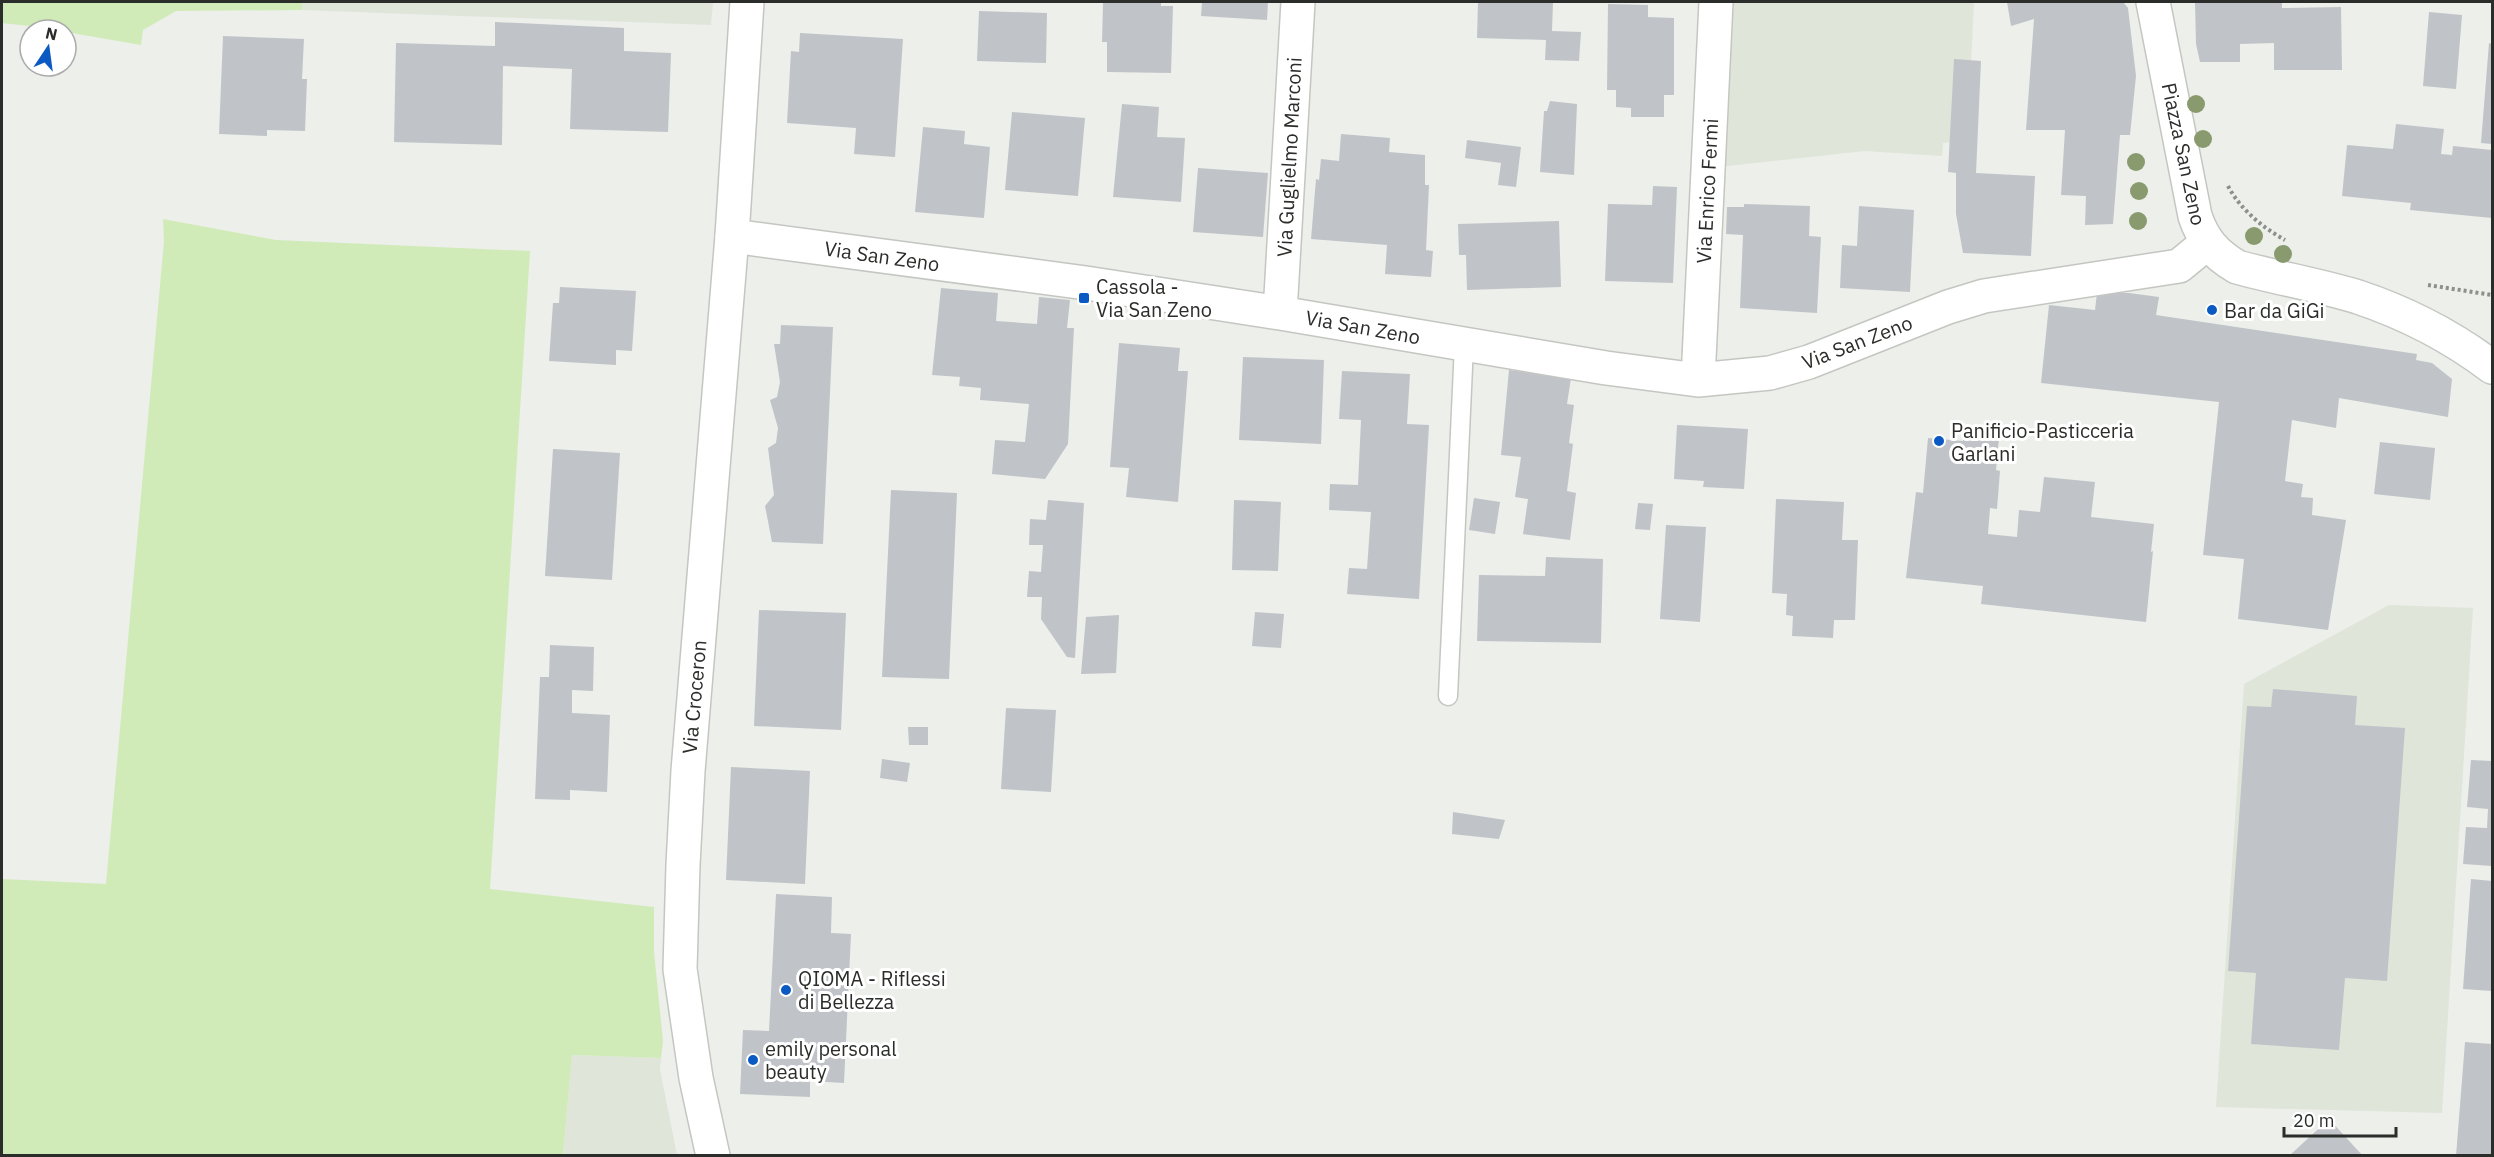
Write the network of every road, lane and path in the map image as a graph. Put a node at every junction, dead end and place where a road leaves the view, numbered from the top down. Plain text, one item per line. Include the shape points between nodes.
1 (747, 2) edge
2 (1298, 2) edge
3 (1716, 2) edge
4 (2153, 2) edge
5 (2223, 177) dead end
6 (732, 236) junction
7 (2207, 243) junction
8 (2291, 244) dead end
9 (2416, 283) dead end
10 (2493, 296) edge
11 (1280, 313) junction
12 (1464, 345) junction
13 (2493, 367) edge
14 (1698, 380) junction
15 (1448, 696) dead end
16 (713, 1155) edge

1 - 6 street
2 - 11 street, Via Guglielmo Marconi
3 - 14 street, Via Enrico Fermi
4 - 7 street, Piazza San Zeno via 2195,216
5 - 8 path via 2248,212
6 - 11 street, Via San Zeno
6 - 16 street, Via Croceron via 688,771 680,969 696,1078
7 - 13 street, Piazza San Zeno via 2237,267 2356,297 2434,328
7 - 14 street, Via San Zeno via 2179,266 1984,296 1809,362 1742,377
9 - 10 path
11 - 12 street, Via San Zeno
12 - 14 street, Via San Zeno
12 - 15 lane

